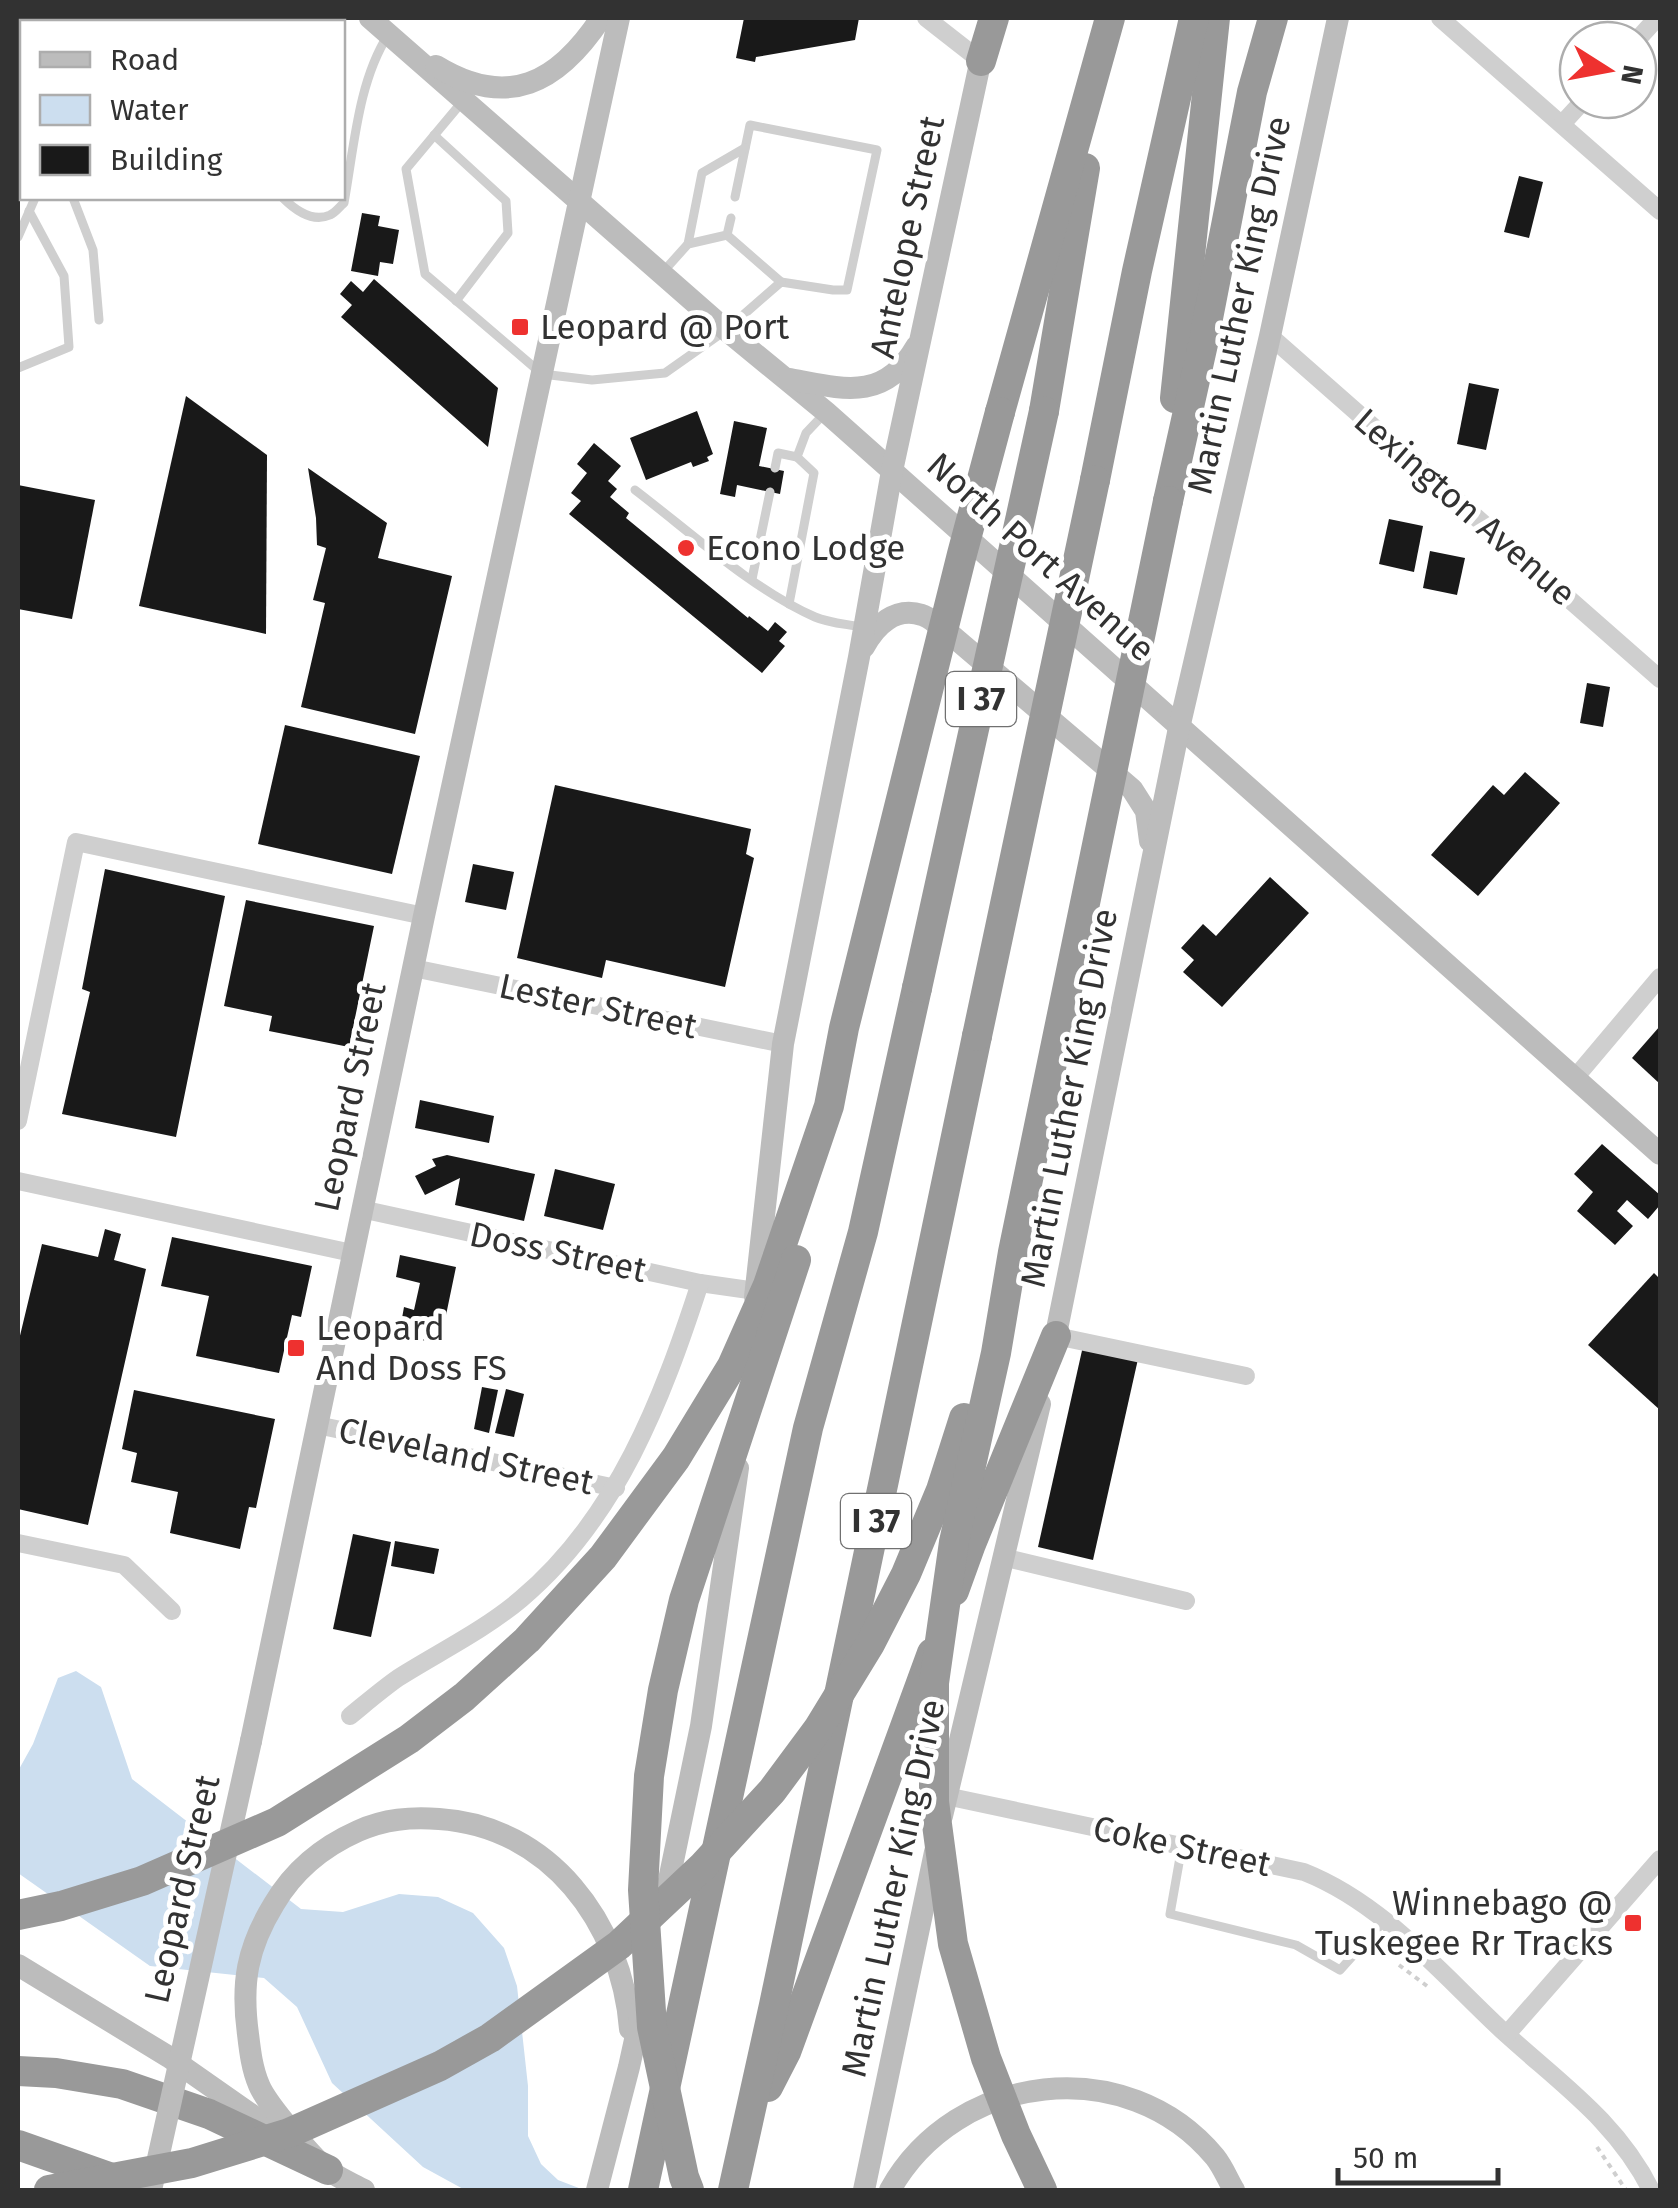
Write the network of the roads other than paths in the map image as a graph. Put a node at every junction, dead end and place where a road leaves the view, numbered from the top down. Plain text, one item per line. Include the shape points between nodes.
1 (370, 18) edge
2 (600, 18) edge
3 (619, 18) edge
4 (926, 18) edge
5 (992, 18) edge
6 (1110, 18) edge
7 (1194, 18) edge
8 (1215, 18) edge
9 (1273, 18) edge
10 (1338, 18) edge
11 (1440, 18) edge
12 (393, 38) junction
13 (981, 61) junction
14 (464, 100) junction
15 (1566, 120) edge
16 (1562, 124) junction
17 (434, 135) junction
18 (745, 148) junction
19 (735, 197) dead end
20 (345, 198) edge
21 (35, 200) edge
22 (74, 200) edge
23 (286, 200) edge
24 (345, 200) edge
25 (580, 202) junction
26 (29, 211) junction
27 (1660, 211) edge
28 (730, 218) dead end
29 (727, 235) junction
30 (18, 237) edge
31 (688, 244) junction
32 (662, 274) junction
33 (781, 282) junction
34 (456, 300) junction
35 (99, 320) dead end
36 (726, 330) junction
37 (922, 336) junction
38 (1270, 336) junction
39 (18, 368) edge
40 (542, 374) junction
41 (787, 379) junction
42 (826, 412) junction
43 (797, 457) junction
44 (775, 468) dead end
45 (892, 471) junction
46 (635, 490) dead end
47 (770, 492) dead end
48 (1168, 501) junction
49 (752, 579) junction
50 (790, 604) junction
51 (864, 628) junction
52 (858, 658) junction
53 (1660, 679) edge
54 (1179, 728) junction
55 (1149, 879) junction
56 (424, 916) junction
57 (413, 968) junction
58 (1660, 976) edge
59 (783, 1044) junction
60 (1574, 1078) junction
61 (829, 1106) junction
62 (18, 1122) edge
63 (1660, 1154) edge
64 (18, 1181) edge
65 (362, 1209) junction
66 (1013, 1252) junction
67 (352, 1254) junction
68 (700, 1284) junction
69 (756, 1291) junction
70 (1056, 1336) junction
71 (1246, 1376) dead end
72 (317, 1425) junction
73 (616, 1488) junction
74 (18, 1542) edge
75 (1002, 1557) junction
76 (1186, 1600) dead end
77 (172, 1612) dead end
78 (350, 1716) dead end
79 (946, 1796) junction
80 (1182, 1846) junction
81 (1660, 1859) edge
82 (18, 1916) edge
83 (1385, 1920) junction
84 (18, 1965) edge
85 (1507, 2034) junction
86 (629, 2067) junction
87 (18, 2071) edge
88 (746, 2130) junction
89 (18, 2145) edge
90 (328, 2170) junction
91 (49, 2190) edge
92 (148, 2190) edge
93 (364, 2190) edge
94 (596, 2190) edge
95 (643, 2190) edge
96 (689, 2190) edge
97 (733, 2190) edge
98 (864, 2190) edge
99 (890, 2190) edge
100 (1042, 2190) edge
101 (1234, 2190) edge
102 (1651, 2190) edge

1 - 12 main road, North Port Avenue
2 - 12 main road via 564,62 521,87 472,82
3 - 25 main road, Leopard Street
4 - 13 street
5 - 13 highway
6 - 61 highway, bridge via 962,554
6 - 95 highway, I 37, bridge via 1044,410 863,1232 808,1428
7 - 88 highway, I 37, bridge
8 - 48 highway
9 - 48 highway
10 - 38 main road, Martin Luther King Drive
11 - 16 street
12 - 14 main road, North Port Avenue
12 - 20 lane via 376,54 366,82
13 - 37 main road, Antelope Street
14 - 17 lane
14 - 25 main road, North Port Avenue
15 - 16 street
16 - 27 street
17 - 34 lane via 406,169 425,274
17 - 34 lane via 506,200 508,233
18 - 19 lane
18 - 31 lane via 702,172
18 - 33 lane via 750,125 877,150 847,290
21 - 26 lane
22 - 35 lane via 93,250
23 - 24 lane via 309,216 329,216
25 - 32 main road, North Port Avenue
25 - 40 main road, Leopard Street
26 - 30 lane
26 - 39 lane via 64,276 69,347
28 - 29 lane
29 - 31 lane
29 - 33 lane
31 - 32 lane
32 - 36 main road, North Port Avenue
33 - 36 lane
34 - 40 lane
36 - 40 lane via 664,373 592,380
36 - 41 main road, North Port Avenue
37 - 41 main road via 906,365 858,390
37 - 45 main road, Antelope Street
38 - 53 street, Lexington Avenue
38 - 54 main road, Martin Luther King Drive
40 - 56 main road, Leopard Street
41 - 42 main road, North Port Avenue
42 - 43 lane via 806,433
42 - 45 main road, North Port Avenue
43 - 44 lane via 778,453
43 - 50 lane via 814,474
45 - 51 main road, Antelope Street
45 - 54 main road, North Port Avenue
46 - 49 lane
47 - 49 lane
48 - 66 highway, bridge
49 - 50 lane
50 - 51 lane
51 - 52 main road, Antelope Street
52 - 55 main road via 882,621 921,614 942,628 1132,790 1146,811
52 - 59 main road, Antelope Street
54 - 55 main road, Martin Luther King Drive
54 - 60 main road, North Port Avenue
55 - 70 main road, Martin Luther King Drive
56 - 57 main road, Leopard Street
56 - 62 street via 76,842
57 - 59 street, Lester Street
57 - 65 main road, Leopard Street
58 - 60 street
59 - 69 main road, Antelope Street
60 - 63 main road, North Port Avenue
61 - 82 highway, bridge via 768,1285 732,1366 614,1542 527,1640 409,1739 276,1822 142,1881
61 - 96 highway, bridge via 812,1204 786,1294 684,1600 649,1776 643,1890 652,2027
64 - 67 street
65 - 67 main road, Leopard Street
65 - 68 street, Doss Street
66 - 91 highway, bridge via 941,1490 906,1574 818,1729 703,1866 619,1944 490,2038 440,2066 289,2133 192,2163
66 - 100 highway, bridge via 954,1542 934,1683 934,1802 953,1944 986,2058
67 - 72 main road, Leopard Street
68 - 69 street, Doss Street
68 - 73 street
69 - 86 main road, Antelope Street via 702,1726
70 - 71 street
70 - 75 main road, Martin Luther King Drive
70 - 88 highway via 970,1544 786,2052
72 - 73 street, Cleveland Street
72 - 92 main road, Leopard Street, bridge
73 - 78 street via 521,1599
74 - 77 street via 124,1565
75 - 76 street
75 - 79 main road, Martin Luther King Drive
79 - 80 street, Coke Street
79 - 98 main road, Martin Luther King Drive
80 - 83 street, Coke Street via 1304,1872
80 - 83 lane via 1170,1914 1296,1945 1340,1970
81 - 85 street
83 - 85 street, Coke Street
84 - 90 main road via 169,2057
85 - 102 street, Coke Street via 1606,2123
86 - 90 main road via 622,1979 602,1928 568,1882 547,1861 491,1828 462,1820 388,1820 334,1842 306,1863 260,1926 247,1969 243,2000 260,2088
86 - 94 main road
87 - 90 highway via 122,2084 209,2114
88 - 97 highway, I 37
89 - 92 highway
90 - 93 main road
99 - 101 main road via 920,2147 954,2120 996,2100 1064,2086 1152,2108 1195,2136

